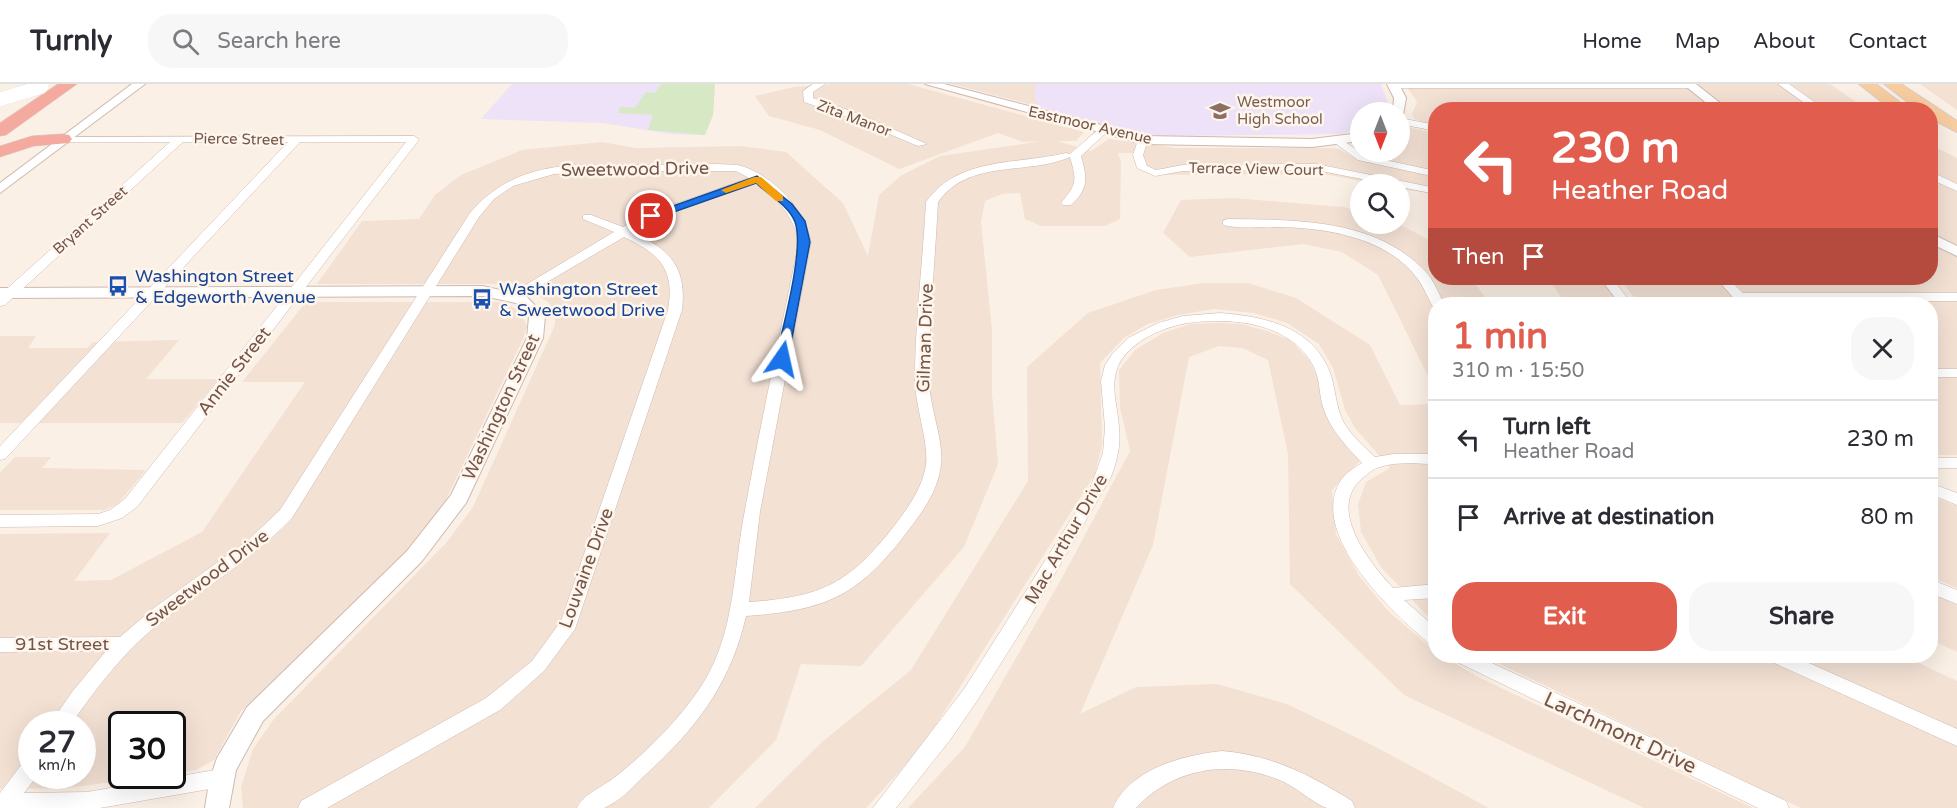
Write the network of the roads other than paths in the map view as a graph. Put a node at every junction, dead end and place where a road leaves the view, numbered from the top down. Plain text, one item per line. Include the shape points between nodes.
1 (35, 84) edge
2 (52, 84) edge
3 (69, 84) edge
4 (129, 84) edge
5 (139, 84) edge
6 (820, 84) edge
7 (931, 84) edge
8 (1689, 84) edge
9 (1783, 84) edge
10 (1866, 84) edge
11 (1892, 84) edge
12 (1393, 85) edge
13 (0, 99) edge
14 (1400, 102) edge
15 (1713, 102) edge
16 (1809, 102) edge
17 (1892, 102) edge
18 (1918, 102) edge
19 (0, 107) edge
20 (1938, 115) edge
21 (1410, 123) edge
22 (1428, 126) edge
23 (1957, 127) edge
24 (0, 131) edge
25 (1103, 131) junction
26 (1938, 132) edge
27 (63, 139) junction
28 (180, 139) junction
29 (414, 139) joint
30 (1350, 139) edge
31 (296, 140) junction
32 (1143, 140) junction
33 (1339, 141) junction
34 (1957, 143) edge
35 (922, 144) dead end
36 (0, 152) edge
37 (1070, 156) junction
38 (1428, 172) edge
39 (1938, 178) edge
40 (757, 179) junction
41 (1957, 188) edge
42 (0, 189) edge
43 (1428, 189) edge
44 (1066, 203) dead end
45 (587, 217) dead end
46 (1227, 223) dead end
47 (621, 232) junction
48 (1938, 241) edge
49 (1957, 252) edge
50 (1428, 283) edge
51 (1611, 285) edge
52 (1728, 285) edge
53 (426, 291) junction
54 (295, 292) junction
55 (153, 293) junction
56 (3, 296) edge
57 (513, 296) junction
58 (1621, 297) edge
59 (1739, 297) edge
60 (1938, 297) edge
61 (1957, 297) edge
62 (1938, 373) edge
63 (1957, 373) edge
64 (0, 455) edge
65 (1428, 459) edge
66 (1372, 463) junction
67 (1938, 463) edge
68 (1957, 463) edge
69 (1938, 491) edge
70 (1957, 499) edge
71 (0, 521) edge
72 (1938, 589) edge
73 (1428, 592) edge
74 (1386, 595) junction
75 (1957, 597) edge
76 (739, 610) junction
77 (1428, 632) edge
78 (123, 644) junction
79 (0, 645) edge
80 (1476, 663) edge
81 (1791, 663) edge
82 (69, 711) edge
83 (1957, 738) edge
84 (221, 778) junction
85 (18, 784) edge
86 (3, 803) edge
87 (217, 808) edge
88 (308, 808) edge
89 (587, 808) edge
90 (883, 808) edge
91 (1123, 808) edge
92 (1345, 808) edge
93 (1779, 808) edge

1 - 19 highway
2 - 13 street, bridge
3 - 24 highway
4 - 27 street
5 - 27 street
6 - 35 street, Zita Manor via 807,92 808,100
7 - 25 street, Eastmoor Avenue
8 - 12 street
8 - 15 street
9 - 16 street
10 - 17 main road
11 - 18 main road
12 - 14 street
20 - 23 main road
21 - 22 street
25 - 32 street, Eastmoor Avenue
25 - 37 street, Gilman Drive
26 - 34 main road
27 - 28 street, Pierce Street
27 - 36 highway via 32,141
27 - 42 street
28 - 31 street, Pierce Street
28 - 56 street, Bryant Street
29 - 31 street, Pierce Street
29 - 54 street, Annie Street
30 - 33 street, Eastmoor Avenue
31 - 55 street
32 - 33 street, Eastmoor Avenue
32 - 43 street, Terrace View Court via 1138,155 1142,168 1155,173 1182,168 1316,167
33 - 38 street, Terrace View Court via 1362,158
37 - 44 street via 1082,170 1082,180
37 - 76 street, Gilman Drive via 988,168 941,188 932,202 922,396 934,463 928,487 880,556 850,583 790,606
39 - 41 street
40 - 47 street via 651,216
40 - 53 street, Sweetwood Drive via 745,170 728,167 583,168 530,176 499,190 484,202
40 - 76 street, Sweetwood Drive via 795,214 803,228 804,242 752,512
45 - 47 street, Louvaine Drive
46 - 50 street via 1304,224 1341,230 1397,253 1418,269
47 - 57 street
47 - 88 street, Louvaine Drive via 655,249 671,263 679,281 678,301 569,624 538,666 493,704
48 - 49 street
51 - 58 street
52 - 59 street
53 - 54 street, Washington Street
53 - 57 street, Washington Street via 483,291
53 - 78 street, Sweetwood Drive via 286,514 257,543
54 - 55 street, Washington Street
54 - 71 street, Annie Street via 131,503 98,520
55 - 56 street, Washington Street
55 - 64 street
57 - 84 street, Washington Street via 534,310 537,330 459,498 428,541 263,706 241,735
60 - 61 street
62 - 63 street
65 - 66 street
66 - 74 street via 1346,487 1341,507 1353,547
66 - 90 street, Mac Arthur Drive via 1333,415 1320,364 1302,344 1284,333 1246,319 1208,317 1173,322 1131,342 1108,374 1112,445 1104,477 965,705
67 - 68 street
69 - 70 street
72 - 75 street
73 - 74 street
74 - 77 street
76 - 89 street, Sweetwood Drive via 721,668 692,715 648,762
78 - 79 street, 91st Street
78 - 82 street, Sweetwood Drive
80 - 93 street, Larchmont Drive
81 - 83 street
84 - 86 street via 87,801
84 - 87 street, Washington Street
85 - 86 street
91 - 92 street via 1149,782 1170,769 1218,759 1241,760 1289,775

